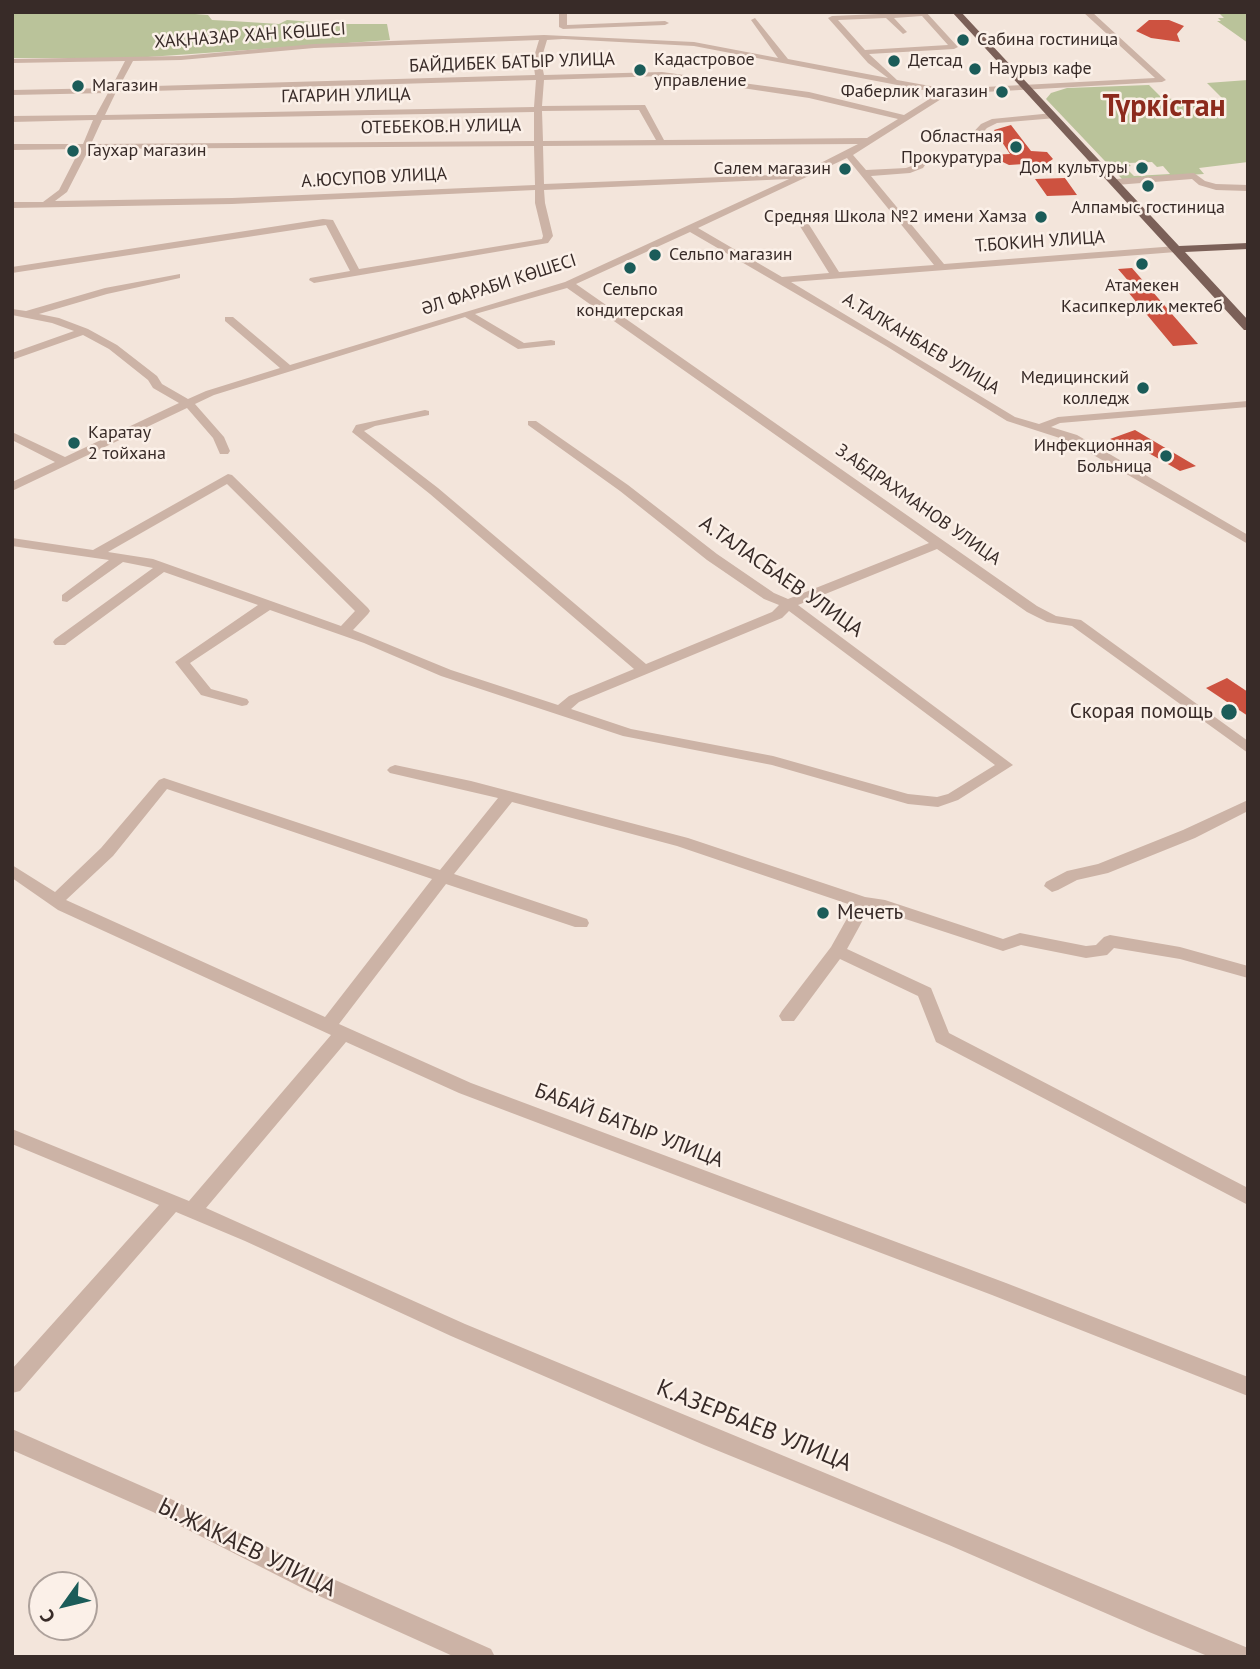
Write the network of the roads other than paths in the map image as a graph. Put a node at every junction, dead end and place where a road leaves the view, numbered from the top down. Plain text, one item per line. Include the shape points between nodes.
1 (563, 12) edge
2 (956, 12) edge
3 (1087, 12) edge
4 (888, 16) junction
5 (755, 20) dead end
6 (665, 23) dead end
7 (563, 32) junction
8 (902, 32) dead end
9 (544, 37) junction
10 (458, 40) junction
11 (420, 42) junction
12 (864, 52) junction
13 (419, 54) dead end
14 (457, 54) dead end
15 (130, 59) junction
16 (784, 60) junction
17 (12, 61) edge
18 (540, 78) junction
19 (899, 83) junction
20 (1064, 85) junction
21 (1025, 86) junction
22 (115, 89) junction
23 (947, 92) junction
24 (12, 93) edge
25 (1040, 103) junction
26 (538, 108) junction
27 (99, 117) junction
28 (1054, 117) junction
29 (906, 118) junction
30 (12, 119) edge
31 (971, 138) dead end
32 (539, 141) junction
33 (660, 141) junction
34 (870, 141) junction
35 (12, 147) edge
36 (85, 147) junction
37 (848, 153) junction
38 (939, 158) dead end
39 (866, 173) junction
40 (805, 175) junction
41 (736, 178) junction
42 (1116, 182) junction
43 (539, 186) junction
44 (1248, 188) edge
45 (758, 197) junction
46 (12, 205) edge
47 (44, 205) junction
48 (803, 223) dead end
49 (691, 228) junction
50 (1248, 246) edge
51 (1176, 249) junction
52 (940, 267) junction
53 (12, 270) edge
54 (356, 273) junction
55 (835, 274) junction
56 (176, 276) dead end
57 (314, 280) dead end
58 (781, 280) junction
59 (569, 284) junction
60 (466, 313) junction
61 (18, 314) edge
62 (229, 319) dead end
63 (1248, 327) edge
64 (84, 331) junction
65 (551, 343) dead end
66 (12, 357) edge
67 (287, 368) junction
68 (189, 404) junction
69 (1248, 404) edge
70 (425, 413) dead end
71 (532, 423) dead end
72 (1040, 428) junction
73 (12, 435) edge
74 (224, 451) dead end
75 (65, 462) junction
76 (12, 487) edge
77 (1248, 540) edge
78 (12, 542) edge
79 (940, 543) junction
80 (97, 553) junction
81 (122, 557) junction
82 (163, 567) junction
83 (67, 598) dead end
84 (269, 604) junction
85 (788, 604) junction
86 (344, 631) junction
87 (60, 642) dead end
88 (643, 669) junction
89 (242, 702) dead end
90 (560, 711) junction
91 (1248, 748) edge
92 (395, 770) dead end
93 (508, 796) junction
94 (1248, 805) edge
95 (12, 870) edge
96 (442, 876) junction
97 (1052, 886) dead end
98 (56, 900) junction
99 (864, 903) junction
100 (580, 923) dead end
101 (837, 951) junction
102 (1248, 972) edge
103 (788, 1016) dead end
104 (336, 1029) junction
105 (12, 1136) edge
106 (1248, 1197) edge
107 (173, 1202) junction
108 (192, 1210) junction
109 (12, 1384) edge
110 (1248, 1387) edge
111 (12, 1439) edge
112 (483, 1657) edge
113 (1240, 1657) edge

1 - 7 street
2 - 21 main road
3 - 20 street, ӘЛ ФАРАБИ КӨШЕСІ via 1162,80
4 - 8 street
4 - 12 street via 832,18
4 - 12 street via 924,13 954,47
5 - 16 street
6 - 7 street
7 - 9 street, ХАҚНАЗАР ХАН КӨШЕСІ
7 - 16 street, ХАҚНАЗАР ХАН КӨШЕСІ via 694,44
9 - 10 street, ХАҚНАЗАР ХАН КӨШЕСІ
9 - 18 street via 537,60
10 - 11 street, ХАҚНАЗАР ХАН КӨШЕСІ
10 - 14 street
11 - 13 street
11 - 15 street, ХАҚНАЗАР ХАН КӨШЕСІ
12 - 19 street
15 - 17 street, ХАҚНАЗАР ХАН КӨШЕСІ
15 - 22 street
16 - 19 street, ХАҚНАЗАР ХАН КӨШЕСІ
18 - 22 street, БАЙДИБЕК БАТЫР УЛИЦА
18 - 26 street
18 - 29 street, БАЙДИБЕК БАТЫР УЛИЦА via 683,75 808,95
19 - 23 street, ХАҚНАЗАР ХАН КӨШЕСІ
20 - 21 street, ӘЛ ФАРАБИ КӨШЕСІ
20 - 25 street via 1044,92
21 - 23 street, ӘЛ ФАРАБИ КӨШЕСІ
21 - 25 main road
22 - 24 street, БАЙДИБЕК БАТЫР УЛИЦА
22 - 27 street
23 - 29 street, ӘЛ ФАРАБИ КӨШЕСІ
25 - 28 main road
26 - 27 street, ГАГАРИН УЛИЦА
26 - 32 street
26 - 33 street, ГАГАРИН УЛИЦА via 642,107
27 - 30 street, ГАГАРИН УЛИЦА
27 - 36 street
28 - 31 street via 995,121
28 - 42 main road
29 - 34 street, ӘЛ ФАРАБИ КӨШЕСІ
32 - 33 street, ОТЕБЕКОВ.Н УЛИЦА
32 - 36 street, ОТЕБЕКОВ.Н УЛИЦА
32 - 43 street
33 - 34 street, ОТЕБЕКОВ.Н УЛИЦА
34 - 37 street, ӘЛ ФАРАБИ КӨШЕСІ
35 - 36 street, ОТЕБЕКОВ.Н УЛИЦА
36 - 47 street via 62,192
37 - 39 street
37 - 40 street, ӘЛ ФАРАБИ КӨШЕСІ
38 - 39 street via 924,160 906,171
39 - 52 street
40 - 41 street, А.ЮСУПОВ УЛИЦА
40 - 45 street, ӘЛ ФАРАБИ КӨШЕСІ
41 - 43 street, А.ЮСУПОВ УЛИЦА
41 - 45 street via 760,186
42 - 44 street via 1194,176 1216,187
42 - 51 main road
43 - 47 street, А.ЮСУПОВ УЛИЦА
43 - 54 street via 548,236 545,241
45 - 49 street, ӘЛ ФАРАБИ КӨШЕСІ
46 - 47 street, А.ЮСУПОВ УЛИЦА
48 - 55 street
49 - 58 street, А.ТАЛКАНБАЕВ УЛИЦА
49 - 59 street, ӘЛ ФАРАБИ КӨШЕСІ
50 - 51 main road, Т.БОКИН УЛИЦА
51 - 52 street, Т.БОКИН УЛИЦА
51 - 63 main road
52 - 55 street, Т.БОКИН УЛИЦА
53 - 54 street via 330,222
54 - 57 street
55 - 58 street, Т.БОКИН УЛИЦА
56 - 61 street
58 - 72 street, А.ТАЛКАНБАЕВ УЛИЦА via 1011,419
59 - 60 street, ӘЛ ФАРАБИ КӨШЕСІ
59 - 79 street, З.АБДРАХМАНОВ УЛИЦА
60 - 65 street via 522,347
60 - 67 street, ӘЛ ФАРАБИ КӨШЕСІ
61 - 64 street
62 - 67 street
64 - 66 street
64 - 68 street
67 - 68 street, ӘЛ ФАРАБИ КӨШЕСІ
68 - 74 street via 218,437
68 - 75 street, ӘЛ ФАРАБИ КӨШЕСІ
69 - 72 street via 1058,420
70 - 88 street via 373,423 358,432
71 - 85 street, А.ТАЛАСБАЕВ УЛИЦА via 712,558
72 - 77 street, А.ТАЛКАНБАЕВ УЛИЦА via 1073,438
73 - 75 street
75 - 76 street, ӘЛ ФАРАБИ КӨШЕСІ
78 - 80 street
79 - 85 street
79 - 91 street, З.АБДРАХМАНОВ УЛИЦА via 1032,609 1076,623
80 - 81 street
80 - 86 street via 228,478 363,611
81 - 82 street
81 - 83 street
82 - 84 street
82 - 87 street
84 - 86 street
84 - 89 street via 182,662 206,692
85 - 88 street via 777,615
85 - 90 street, А.ТАЛАСБАЕВ УЛИЦА via 1005,765 946,800 908,799 773,761 628,733
86 - 90 street via 446,673
88 - 90 street via 574,699
92 - 93 street
93 - 96 street
93 - 99 street via 682,842
94 - 97 street via 1152,849
95 - 98 street, БАБАЙ БАТЫР УЛИЦА
96 - 98 street via 164,783 107,852
96 - 100 street
96 - 104 street
98 - 104 street, БАБАЙ БАТЫР УЛИЦА
99 - 101 street
99 - 102 street via 1003,945 1020,939 1086,952 1101,951 1110,940
101 - 103 street
101 - 106 street via 925,992 942,1037
104 - 108 street
104 - 110 street, БАБАЙ БАТЫР УЛИЦА via 466,1088
105 - 107 street, К.АЗЕРБАЕВ УЛИЦА
107 - 108 street, К.АЗЕРБАЕВ УЛИЦА
107 - 109 street
108 - 113 street, К.АЗЕРБАЕВ УЛИЦА via 458,1330
111 - 112 street, Ы.ЖАКАЕВ УЛИЦА

